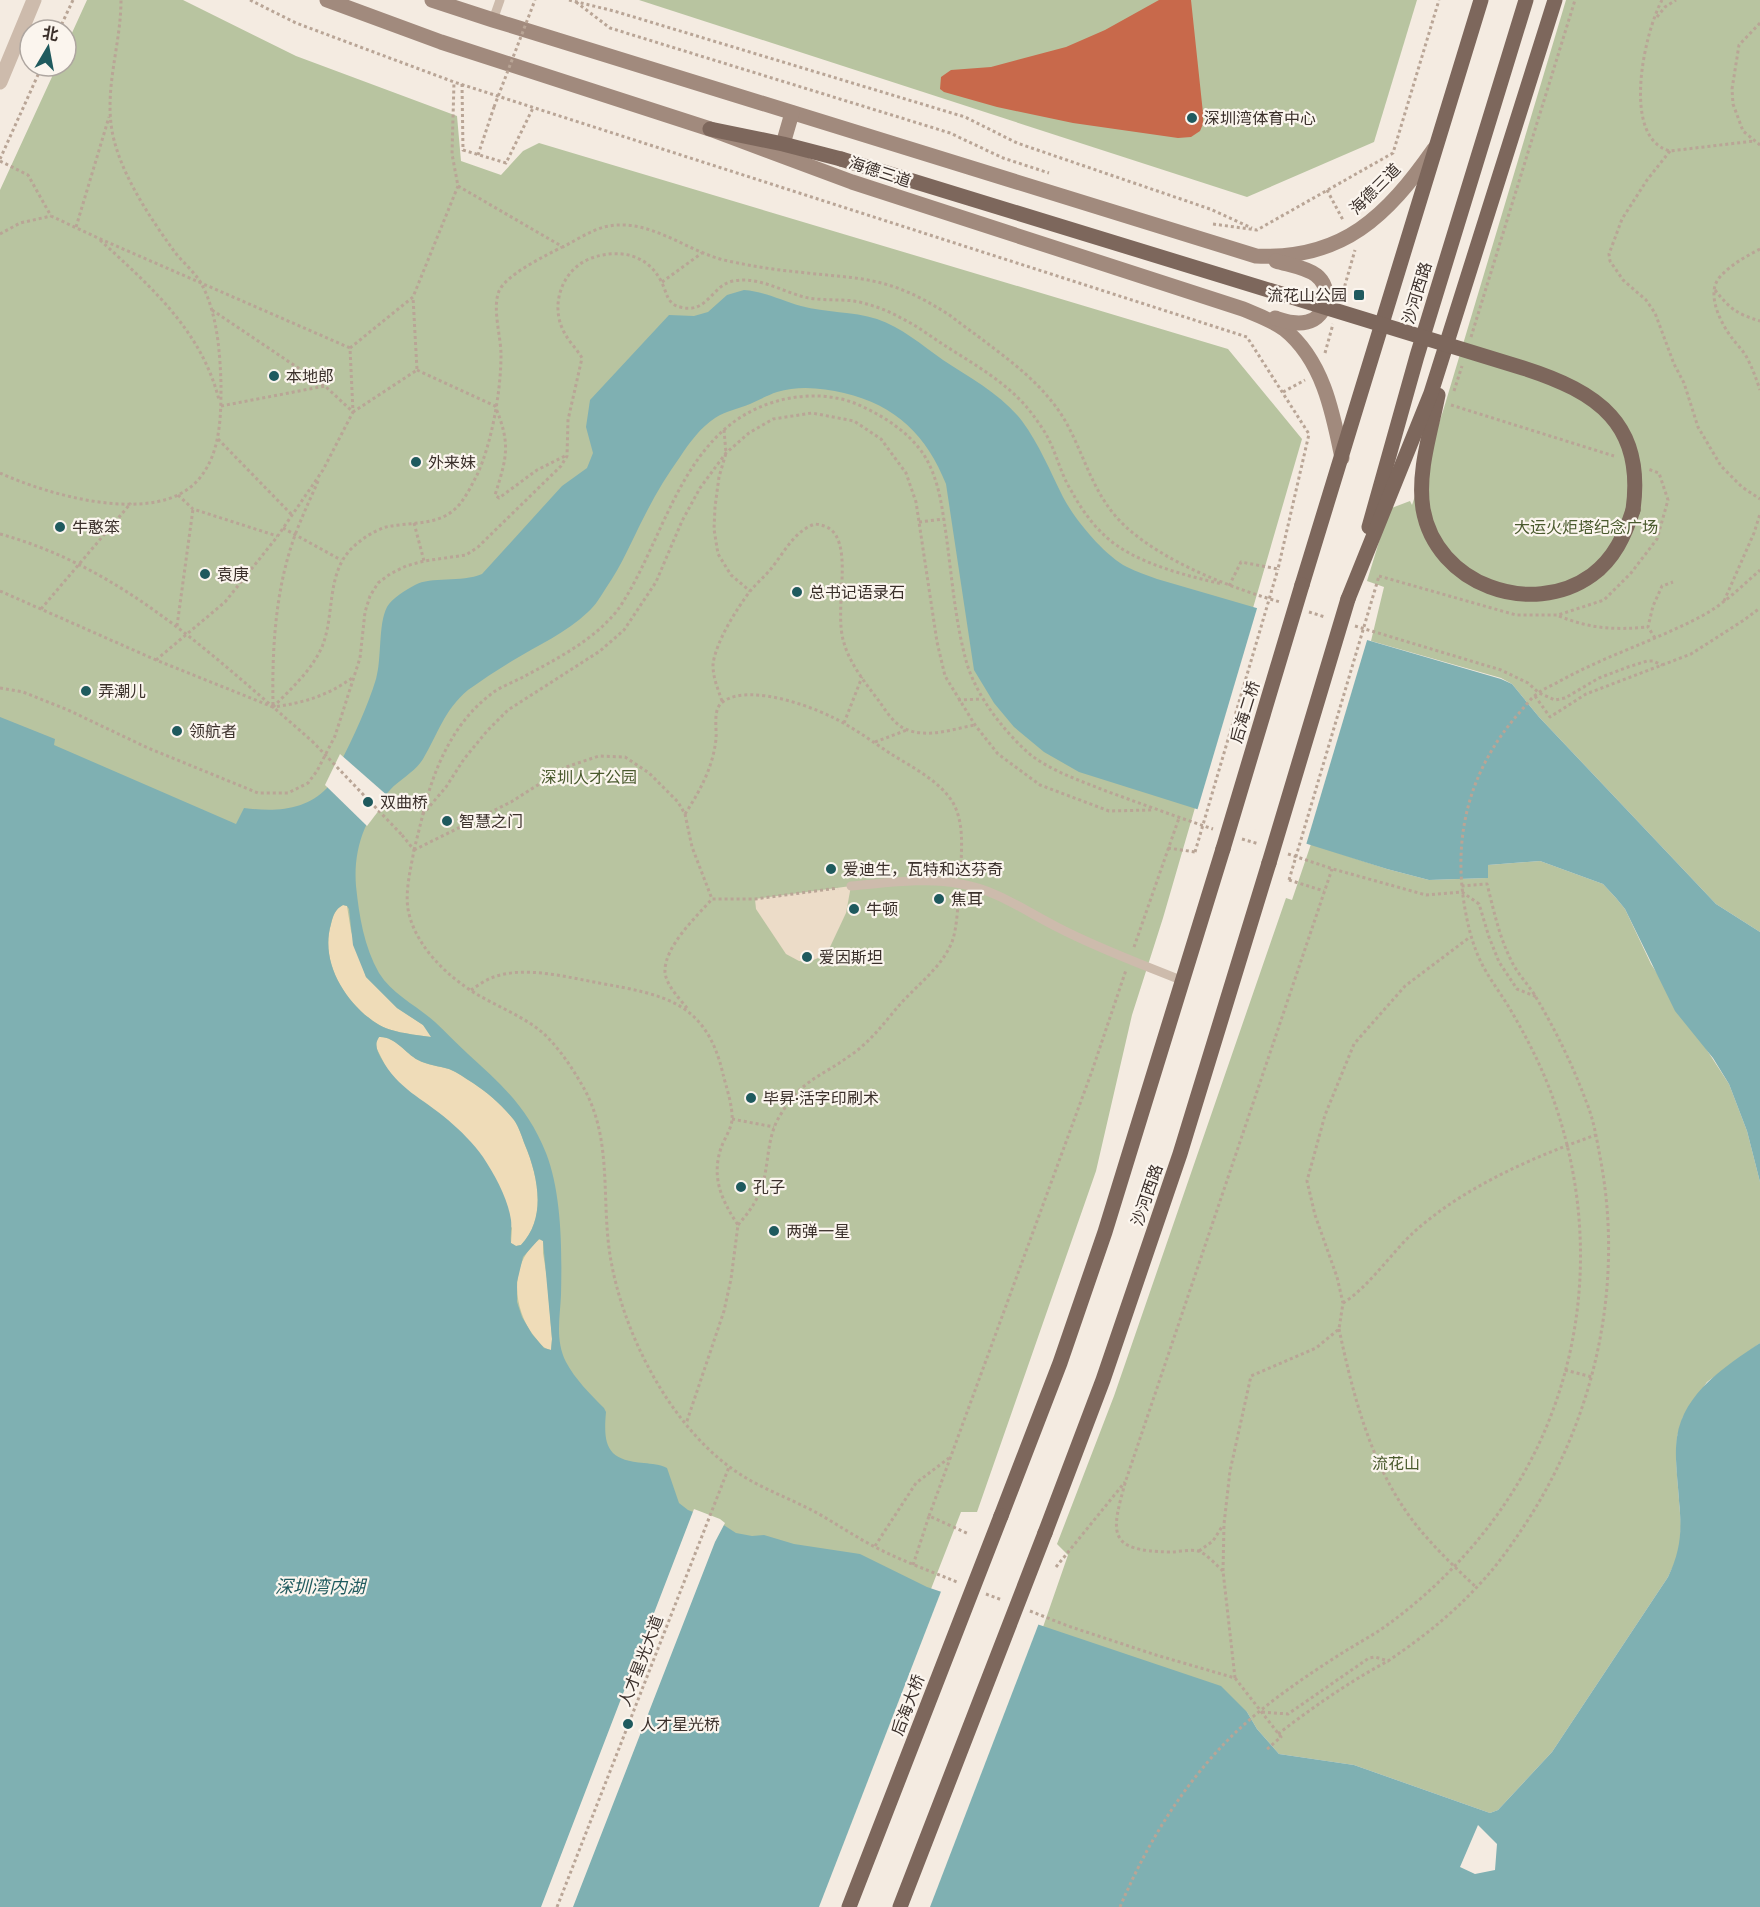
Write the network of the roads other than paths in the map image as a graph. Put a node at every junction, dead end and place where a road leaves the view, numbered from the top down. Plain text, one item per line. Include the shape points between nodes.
1 (34, 0) edge
2 (327, 0) edge
3 (432, 0) edge
4 (500, 0) edge
5 (1481, 0) edge
6 (1526, 0) edge
7 (1555, 0) edge
8 (493, 20) junction
9 (0, 82) edge
10 (792, 113) junction
11 (710, 129) junction
12 (783, 144) junction
13 (1437, 144) junction
14 (1256, 256) junction
15 (1243, 309) junction
16 (1446, 349) junction
17 (1342, 458) junction
18 (1302, 585) joint
19 (1348, 599) junction
20 (1223, 849) joint
21 (851, 886) road end
22 (1183, 981) junction
23 (1001, 1516) joint
24 (849, 1907) edge
25 (900, 1907) edge

1 - 9 street
2 - 11 main road, 海德三道 via 441,42
3 - 8 main road, 海德三道
4 - 8 lane
5 - 13 main road, 沙河西路
6 - 19 main road, 沙河西路 via 1417,356
7 - 16 main road
8 - 10 main road, 海德三道
10 - 12 main road
10 - 14 main road, 海德三道
11 - 12 main road
11 - 15 main road, 海德三道 via 852,182
12 - 16 main road, bridge via 1523,368 1582,392 1601,407 1628,443 1636,473 1633,510 1619,546 1593,574 1562,590 1532,594 1502,591 1467,576 1442,553 1423,510 1422,496
13 - 14 main road, 海德三道 via 1392,202 1352,236 1295,256
13 - 17 main road, 沙河西路
14 - 15 main road via 1315,274 1326,291 1325,305 1313,320 1299,323
15 - 17 main road, 海德三道 via 1268,319 1298,343 1318,374 1330,403
16 - 19 main road
17 - 18 main road, 沙河西路
18 - 20 main road, 后海二桥, bridge
19 - 25 main road, 沙河西路, bridge via 1180,1154 1103,1380
20 - 22 main road, 沙河西路
21 - 22 lane via 897,882 960,884 984,890 1076,936
22 - 23 main road, 沙河西路 via 1105,1232
23 - 24 main road, 后海大桥, bridge

